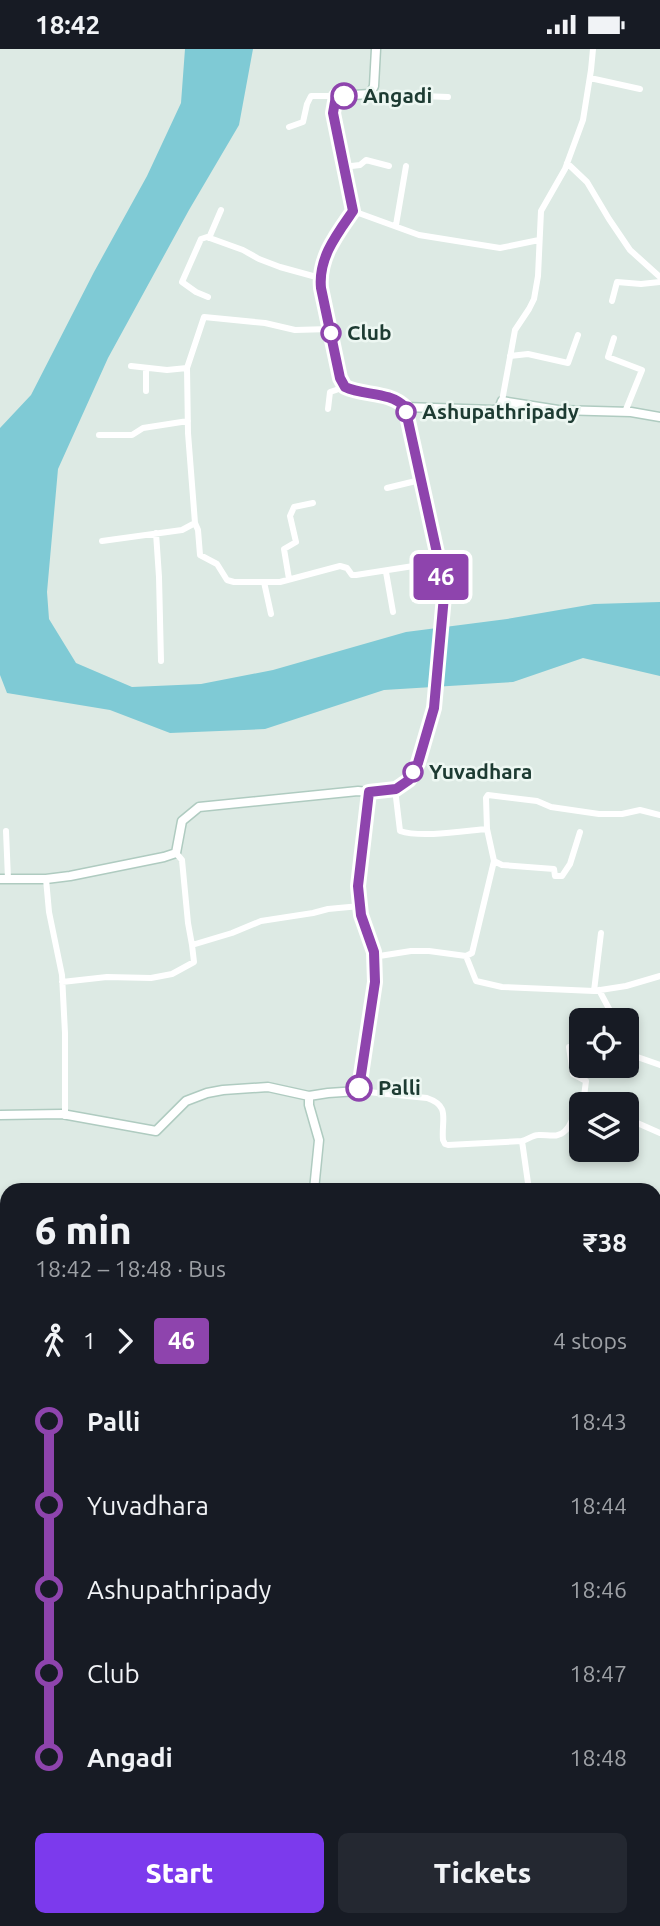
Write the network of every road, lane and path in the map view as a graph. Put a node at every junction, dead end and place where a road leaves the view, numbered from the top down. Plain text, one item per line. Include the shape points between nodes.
1 (376, 49) edge
2 (593, 49) edge
3 (590, 78) junction
4 (640, 89) dead end
5 (370, 94) junction
6 (336, 96) junction
7 (448, 97) dead end
8 (289, 127) dead end
9 (567, 163) junction
10 (389, 166) dead end
11 (406, 166) dead end
12 (343, 167) junction
13 (221, 210) dead end
14 (353, 211) junction
15 (396, 225) junction
16 (209, 238) junction
17 (539, 240) junction
18 (320, 278) junction
19 (660, 279) edge
20 (208, 297) dead end
21 (612, 301) dead end
22 (330, 329) junction
23 (578, 335) dead end
24 (614, 338) dead end
25 (510, 356) junction
26 (131, 366) dead end
27 (146, 368) junction
28 (187, 368) junction
29 (345, 387) junction
30 (146, 391) dead end
31 (502, 401) junction
32 (405, 407) junction
33 (328, 409) dead end
34 (625, 412) junction
35 (660, 417) edge
36 (188, 421) junction
37 (99, 435) dead end
38 (420, 480) junction
39 (387, 488) dead end
40 (313, 503) dead end
41 (195, 523) junction
42 (156, 533) junction
43 (102, 541) dead end
44 (439, 562) junction
45 (386, 572) junction
46 (289, 579) junction
47 (264, 582) junction
48 (393, 612) dead end
49 (271, 614) dead end
50 (161, 661) dead end
51 (396, 789) junction
52 (369, 792) junction
53 (660, 815) edge
54 (487, 829) junction
55 (6, 831) dead end
56 (580, 832) dead end
57 (176, 853) junction
58 (494, 861) junction
59 (4, 879) edge
60 (46, 879) junction
61 (360, 906) junction
62 (601, 933) dead end
63 (192, 945) junction
64 (466, 956) junction
65 (373, 957) junction
66 (660, 976) edge
67 (62, 982) junction
68 (596, 991) junction
69 (607, 1008) edge
70 (639, 1058) edge
71 (660, 1065) edge
72 (358, 1091) junction
73 (309, 1096) junction
74 (0, 1115) edge
75 (65, 1116) junction
76 (569, 1122) edge
77 (639, 1124) edge
78 (660, 1133) edge
79 (522, 1141) junction
80 (315, 1183) edge
81 (528, 1183) edge

1 - 5 main road
2 - 3 street
3 - 4 street
3 - 9 street via 583,120
5 - 6 main road
5 - 7 street
6 - 8 street via 311,96 303,122
6 - 12 main road via 333,113
9 - 17 street via 541,211
9 - 19 street via 587,182 631,250
10 - 12 street via 366,160
11 - 15 street
12 - 14 main road
13 - 16 street
14 - 15 street
14 - 18 main road via 329,245
15 - 17 street via 419,235 500,248
16 - 18 street
16 - 20 street via 201,239 182,282
17 - 25 street via 534,299 515,330
18 - 22 main road
19 - 21 street via 641,284 618,282
22 - 28 street via 295,330 204,317
22 - 29 main road
23 - 25 street via 568,363 528,354
24 - 34 street via 608,357 642,370
25 - 31 street
26 - 27 street
27 - 28 street
27 - 30 street
28 - 36 street
29 - 32 main road via 393,398
29 - 33 street via 330,392
31 - 32 main road via 493,410
31 - 34 main road via 558,410
32 - 38 main road
34 - 35 main road
36 - 37 street via 144,428 132,435
36 - 41 street
38 - 39 street
38 - 44 main road
40 - 46 street via 294,507 290,516 296,542 284,549
41 - 42 street via 182,530
41 - 47 street via 200,555 218,564 227,580
42 - 43 street
42 - 50 street
44 - 45 street
44 - 51 main road via 444,596 434,708 418,763 409,780
45 - 46 street via 352,575 340,566
45 - 48 street
46 - 47 street
47 - 49 street
51 - 52 main road
51 - 54 street via 400,831
52 - 57 main road via 199,807 182,821
52 - 61 main road via 358,886
53 - 54 street via 640,810 600,814 488,795
54 - 58 street
55 - 59 street
56 - 58 street via 562,876 555,876 554,869
57 - 60 main road
57 - 63 street via 182,860
58 - 64 street via 472,953
59 - 60 main road
60 - 67 street
61 - 63 street via 261,921
61 - 65 main road
62 - 68 street
63 - 67 street via 194,963 172,974
64 - 65 street via 411,951
64 - 68 street via 477,981 487,985
65 - 72 main road via 375,982
66 - 68 street
67 - 75 street
68 - 69 street
70 - 71 street
72 - 73 main road
72 - 79 street via 437,1101 443,1109 444,1144
73 - 75 main road via 268,1087 207,1093 186,1101 156,1131
73 - 80 main road via 318,1140
74 - 75 main road
76 - 79 street via 558,1136 537,1135
77 - 78 street
79 - 81 street

